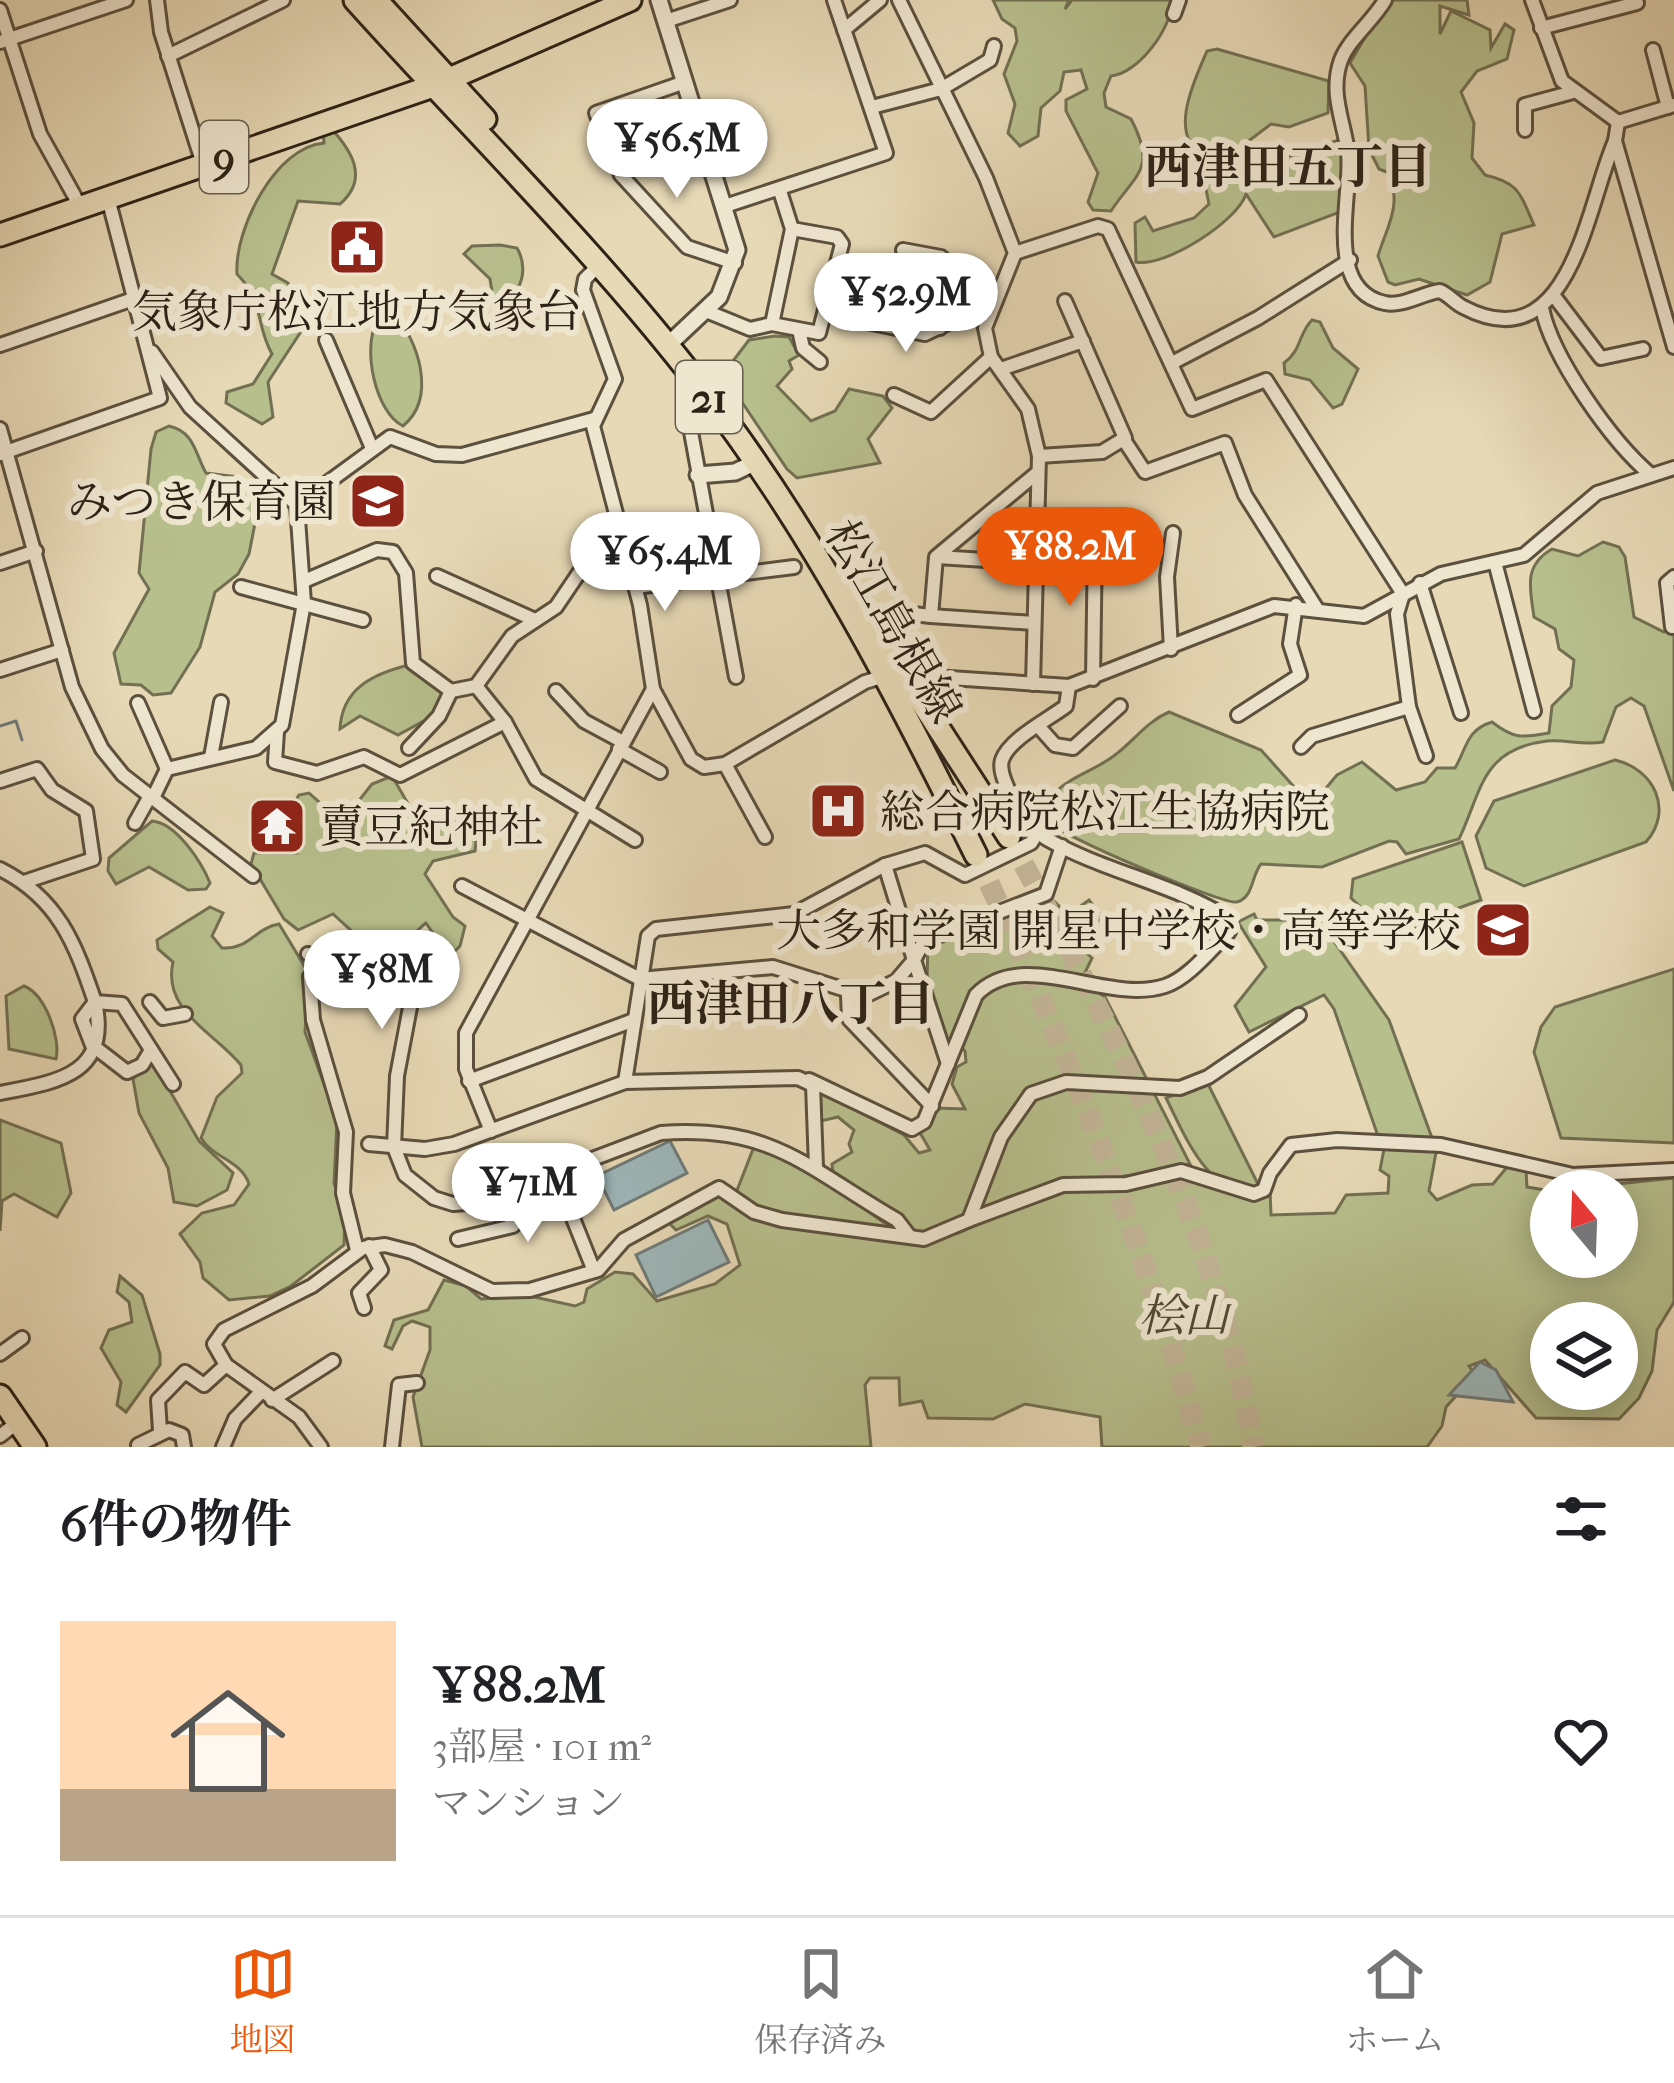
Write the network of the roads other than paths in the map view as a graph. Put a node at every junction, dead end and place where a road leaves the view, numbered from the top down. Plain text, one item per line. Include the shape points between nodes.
1 (126, 0) edge
2 (157, 0) edge
3 (283, 0) edge
4 (355, 0) edge
5 (376, 0) edge
6 (630, 0) edge
7 (659, 0) edge
8 (730, 0) edge
9 (834, 0) edge
10 (880, 0) edge
11 (899, 0) edge
12 (1385, 0) edge
13 (1532, 0) edge
14 (1636, 3) dead end
15 (0, 10) edge
16 (666, 21) junction
17 (1541, 28) junction
18 (844, 30) junction
19 (5, 40) edge
20 (994, 46) dead end
21 (1653, 50) dead end
22 (168, 56) junction
23 (1667, 75) edge
24 (436, 80) junction
25 (685, 82) junction
26 (941, 88) junction
27 (1573, 92) junction
28 (1671, 106) edge
29 (872, 107) junction
30 (1618, 122) junction
31 (1526, 130) dead end
32 (1615, 141) junction
33 (704, 143) junction
34 (201, 159) junction
35 (621, 175) junction
36 (780, 191) junction
37 (75, 197) junction
38 (108, 197) junction
39 (725, 206) junction
40 (0, 222) edge
41 (792, 229) junction
42 (0, 235) edge
43 (903, 250) dead end
44 (1015, 253) junction
45 (1350, 260) junction
46 (735, 263) junction
47 (598, 266) junction
48 (1554, 296) junction
49 (136, 298) junction
50 (1065, 301) dead end
51 (1542, 308) junction
52 (706, 311) junction
53 (989, 312) junction
54 (828, 314) junction
55 (772, 324) junction
56 (940, 328) junction
57 (799, 330) junction
58 (326, 340) dead end
59 (1083, 340) junction
60 (672, 341) junction
61 (0, 345) edge
62 (147, 347) junction
63 (1674, 347) edge
64 (1643, 349) dead end
65 (991, 357) junction
66 (820, 362) dead end
67 (1172, 363) junction
68 (1001, 369) junction
69 (700, 385) junction
70 (894, 395) dead end
71 (594, 418) junction
72 (0, 429) edge
73 (1124, 440) junction
74 (371, 446) junction
75 (3, 452) edge
76 (1039, 456) junction
77 (754, 463) junction
78 (1037, 472) junction
79 (1673, 472) edge
80 (698, 475) junction
81 (1651, 475) junction
82 (297, 505) junction
83 (1120, 531) dead end
84 (1173, 533) dead end
85 (1095, 539) junction
86 (35, 551) junction
87 (626, 553) junction
88 (936, 557) junction
89 (1036, 559) junction
90 (1495, 562) junction
91 (0, 563) edge
92 (794, 567) dead end
93 (437, 576) dead end
94 (1674, 577) edge
95 (717, 579) junction
96 (304, 581) junction
97 (1420, 583) junction
98 (241, 587) dead end
99 (636, 587) junction
100 (1403, 594) junction
101 (304, 603) junction
102 (1296, 605) junction
103 (1318, 610) junction
104 (913, 614) dead end
105 (932, 616) junction
106 (363, 620) dead end
107 (535, 620) junction
108 (1034, 623) junction
109 (1672, 627) edge
110 (1171, 649) junction
111 (62, 650) junction
112 (0, 670) edge
113 (893, 676) junction
114 (736, 677) dead end
115 (1093, 680) junction
116 (1033, 684) junction
117 (476, 686) junction
118 (1069, 686) junction
119 (653, 688) junction
120 (451, 691) junction
121 (556, 691) dead end
122 (220, 702) dead end
123 (138, 703) dead end
124 (1120, 706) dead end
125 (1409, 707) junction
126 (1534, 711) dead end
127 (1461, 713) dead end
128 (1238, 715) dead end
129 (505, 722) junction
130 (1039, 727) junction
131 (277, 732) junction
132 (621, 746) junction
133 (1301, 747) dead end
134 (409, 748) dead end
135 (1426, 756) dead end
136 (211, 757) junction
137 (724, 764) junction
138 (167, 769) junction
139 (660, 772) dead end
140 (0, 781) edge
141 (149, 800) junction
142 (584, 813) junction
143 (138, 830) dead end
144 (1038, 832) junction
145 (765, 837) dead end
146 (1010, 837) tunnel mouth
147 (635, 840) dead end
148 (1062, 846) junction
149 (976, 855) tunnel mouth
150 (885, 865) junction
151 (0, 869) edge
152 (253, 876) dead end
153 (24, 882) junction
154 (462, 886) dead end
155 (527, 921) junction
156 (308, 954) dead end
157 (914, 960) junction
158 (310, 977) dead end
159 (640, 979) junction
160 (848, 994) junction
161 (95, 1002) junction
162 (185, 1014) dead end
163 (1299, 1015) dead end
164 (130, 1017) junction
165 (634, 1020) junction
166 (95, 1048) junction
167 (151, 1050) junction
168 (948, 1065) junction
169 (809, 1080) junction
170 (470, 1081) junction
171 (625, 1082) junction
172 (173, 1084) dead end
173 (0, 1093) edge
174 (932, 1106) junction
175 (491, 1131) junction
176 (369, 1144) dead end
177 (394, 1147) junction
178 (816, 1167) junction
179 (1674, 1170) edge
180 (555, 1173) junction
181 (503, 1193) junction
182 (968, 1220) junction
183 (910, 1237) junction
184 (458, 1239) dead end
185 (363, 1248) junction
186 (594, 1271) junction
187 (364, 1308) dead end
188 (22, 1338) dead end
189 (0, 1354) edge
190 (333, 1361) dead end
191 (226, 1365) junction
192 (417, 1383) dead end
193 (0, 1396) edge
194 (266, 1397) junction
195 (9, 1429) edge
196 (160, 1431) junction
197 (138, 1445) edge
198 (35, 1447) edge
199 (184, 1447) edge
200 (223, 1447) edge
201 (321, 1447) edge
202 (392, 1447) edge

1 - 19 street
2 - 22 street
3 - 22 street
4 - 24 main road, 松江島根線 / 21
5 - 24 main road, 松江島根線 / 21
6 - 24 main road, 9
7 - 16 street
8 - 16 street
9 - 18 street
10 - 18 street
11 - 26 street
12 - 45 street via 1340,62 1337,113 1349,171 1342,233
13 - 17 street
14 - 17 street
15 - 19 street
16 - 25 street
17 - 27 street
18 - 29 street
19 - 37 street via 40,134
20 - 26 street via 990,61
21 - 23 street
22 - 34 street
23 - 28 street
24 - 34 main road, 9
24 - 47 main road, 松江島根線 / 21
24 - 60 main road, 松江島根線 / 21
25 - 33 street
25 - 35 street via 596,113
26 - 29 street
26 - 44 street
27 - 30 street
27 - 31 street via 1525,105
28 - 30 street
29 - 36 street via 886,153
30 - 32 street
32 - 48 street via 1591,219
32 - 63 street
33 - 35 street
33 - 39 street
34 - 37 main road, 9
34 - 38 main road, 9
35 - 46 street via 687,247
36 - 39 street
36 - 41 street
37 - 40 main road, 9
38 - 42 main road, 9
38 - 49 street
39 - 46 street
41 - 54 street via 842,244
41 - 55 street
43 - 56 street via 948,264
44 - 53 street
44 - 67 street via 1106,226
45 - 51 street via 1359,287 1384,304 1440,291 1464,308 1505,317
45 - 67 street
46 - 52 street
47 - 60 main road, 松江島根線 / 21
47 - 71 street via 583,290 615,379
48 - 51 street
48 - 64 street via 1598,357
49 - 61 street
49 - 62 street
50 - 59 street
51 - 81 street via 1549,337 1631,459
52 - 55 street via 750,329
52 - 60 street
53 - 56 street
53 - 65 street
54 - 56 street via 925,334
54 - 57 street via 822,332
55 - 57 street
57 - 66 street via 803,348
58 - 74 street
59 - 68 street
59 - 73 street
60 - 69 main road, 松江島根線 / 21
60 - 113 main road, 松江島根線 / 21 via 774,469
62 - 75 street via 160,398
62 - 82 street via 190,406
65 - 68 street
65 - 70 street via 931,412
67 - 100 street via 1192,409 1266,380
68 - 76 street via 1028,409
69 - 77 main road, 松江島根線 / 21
69 - 80 street via 689,405
71 - 74 street via 462,455 436,454 396,436
71 - 87 street
72 - 75 street
73 - 76 street via 1102,452
73 - 103 street via 1145,472 1225,443 1245,495
74 - 82 street
75 - 86 street
76 - 78 street
77 - 80 street
77 - 113 main road, 松江島根線 / 21
78 - 88 street
78 - 89 street
79 - 81 street
80 - 95 street
81 - 90 street via 1597,494 1529,553
82 - 96 street
83 - 85 street
84 - 110 street
85 - 89 street
85 - 115 street
86 - 91 street
86 - 111 street
87 - 99 street
87 - 107 street via 581,570 560,602
88 - 89 street
88 - 105 street
89 - 108 street
90 - 97 street
90 - 126 street
92 - 95 street
93 - 107 street
94 - 109 street via 1667,583
95 - 99 street
95 - 114 street
96 - 101 street
96 - 120 street via 382,548 393,552 406,573 413,663
97 - 100 street
97 - 127 street
98 - 101 street
99 - 119 street
100 - 103 street via 1358,618
100 - 125 street via 1397,614
101 - 106 street
101 - 131 street
102 - 103 street
102 - 110 street
102 - 128 street via 1290,644 1300,675
104 - 105 street
105 - 108 street
107 - 117 street via 512,636
108 - 116 street
110 - 115 street
111 - 112 street
111 - 141 street via 102,749
113 - 116 street
113 - 137 street
113 - 146 main road, 松江島根線 / 21
113 - 149 main road, 松江島根線 / 21
115 - 118 street
116 - 118 street
117 - 120 street
117 - 129 street
118 - 130 street via 1070,701
119 - 132 street
119 - 137 street via 691,759
120 - 134 street
121 - 132 street
122 - 136 street
123 - 138 street
124 - 130 street via 1073,748 1055,745
125 - 133 street via 1312,736
125 - 135 street
129 - 131 street via 400,775 364,758 317,773 275,762
129 - 142 street via 536,779
130 - 144 street via 1008,750 1001,768
131 - 136 street via 256,748
132 - 139 street
132 - 142 street
136 - 138 street
137 - 145 street
138 - 141 street
140 - 153 street via 37,769 43,783 86,811 93,859
141 - 143 street
141 - 152 street
142 - 147 street
142 - 155 street
144 - 148 street
144 - 150 street via 964,875 925,853
148 - 157 street via 1046,894 940,931
148 - 168 street via 1192,896 1231,928 1179,979 1157,988 1021,975 988,982
150 - 157 street
150 - 159 street via 794,914 656,929
151 - 153 street
153 - 161 street via 57,911
154 - 155 street
155 - 159 street
155 - 170 street via 464,1032
156 - 177 street via 411,1003
157 - 160 street via 880,991
157 - 168 street
158 - 185 street via 313,1020 346,1132 343,1192
159 - 160 street via 773,967
159 - 165 street
160 - 174 street via 849,1019
161 - 164 street via 122,1004
161 - 166 street via 82,1019
162 - 164 street via 163,1018 153,1000
163 - 182 street via 1180,1088 1066,1082 1031,1094 1001,1136
164 - 167 street
165 - 170 street
165 - 171 street
166 - 167 street via 127,1072
166 - 173 street via 57,1082
167 - 172 street
168 - 174 street
169 - 171 street
169 - 174 street via 912,1130
169 - 178 street
170 - 175 street
171 - 175 street
175 - 177 street via 440,1147
176 - 177 street
177 - 181 street via 405,1175 434,1198 470,1204
178 - 180 street via 771,1142 682,1132
178 - 183 street
179 - 182 street via 1573,1174 1461,1148 1337,1140 1291,1145 1254,1194 1180,1172 1063,1185
180 - 181 street
180 - 186 street
181 - 184 street via 513,1226
182 - 183 street via 938,1236
183 - 186 street via 782,1220 715,1188 624,1240
185 - 186 street via 412,1252 503,1294
185 - 187 street via 381,1268 359,1293
185 - 191 street via 312,1286 220,1333 214,1347
188 - 189 street
190 - 194 street
191 - 194 street
191 - 196 street via 204,1385 177,1375 158,1400
192 - 202 street via 399,1385
193 - 195 main road
194 - 200 street via 235,1419
194 - 201 street via 299,1417
195 - 198 main road
196 - 197 street
196 - 199 street via 182,1435

